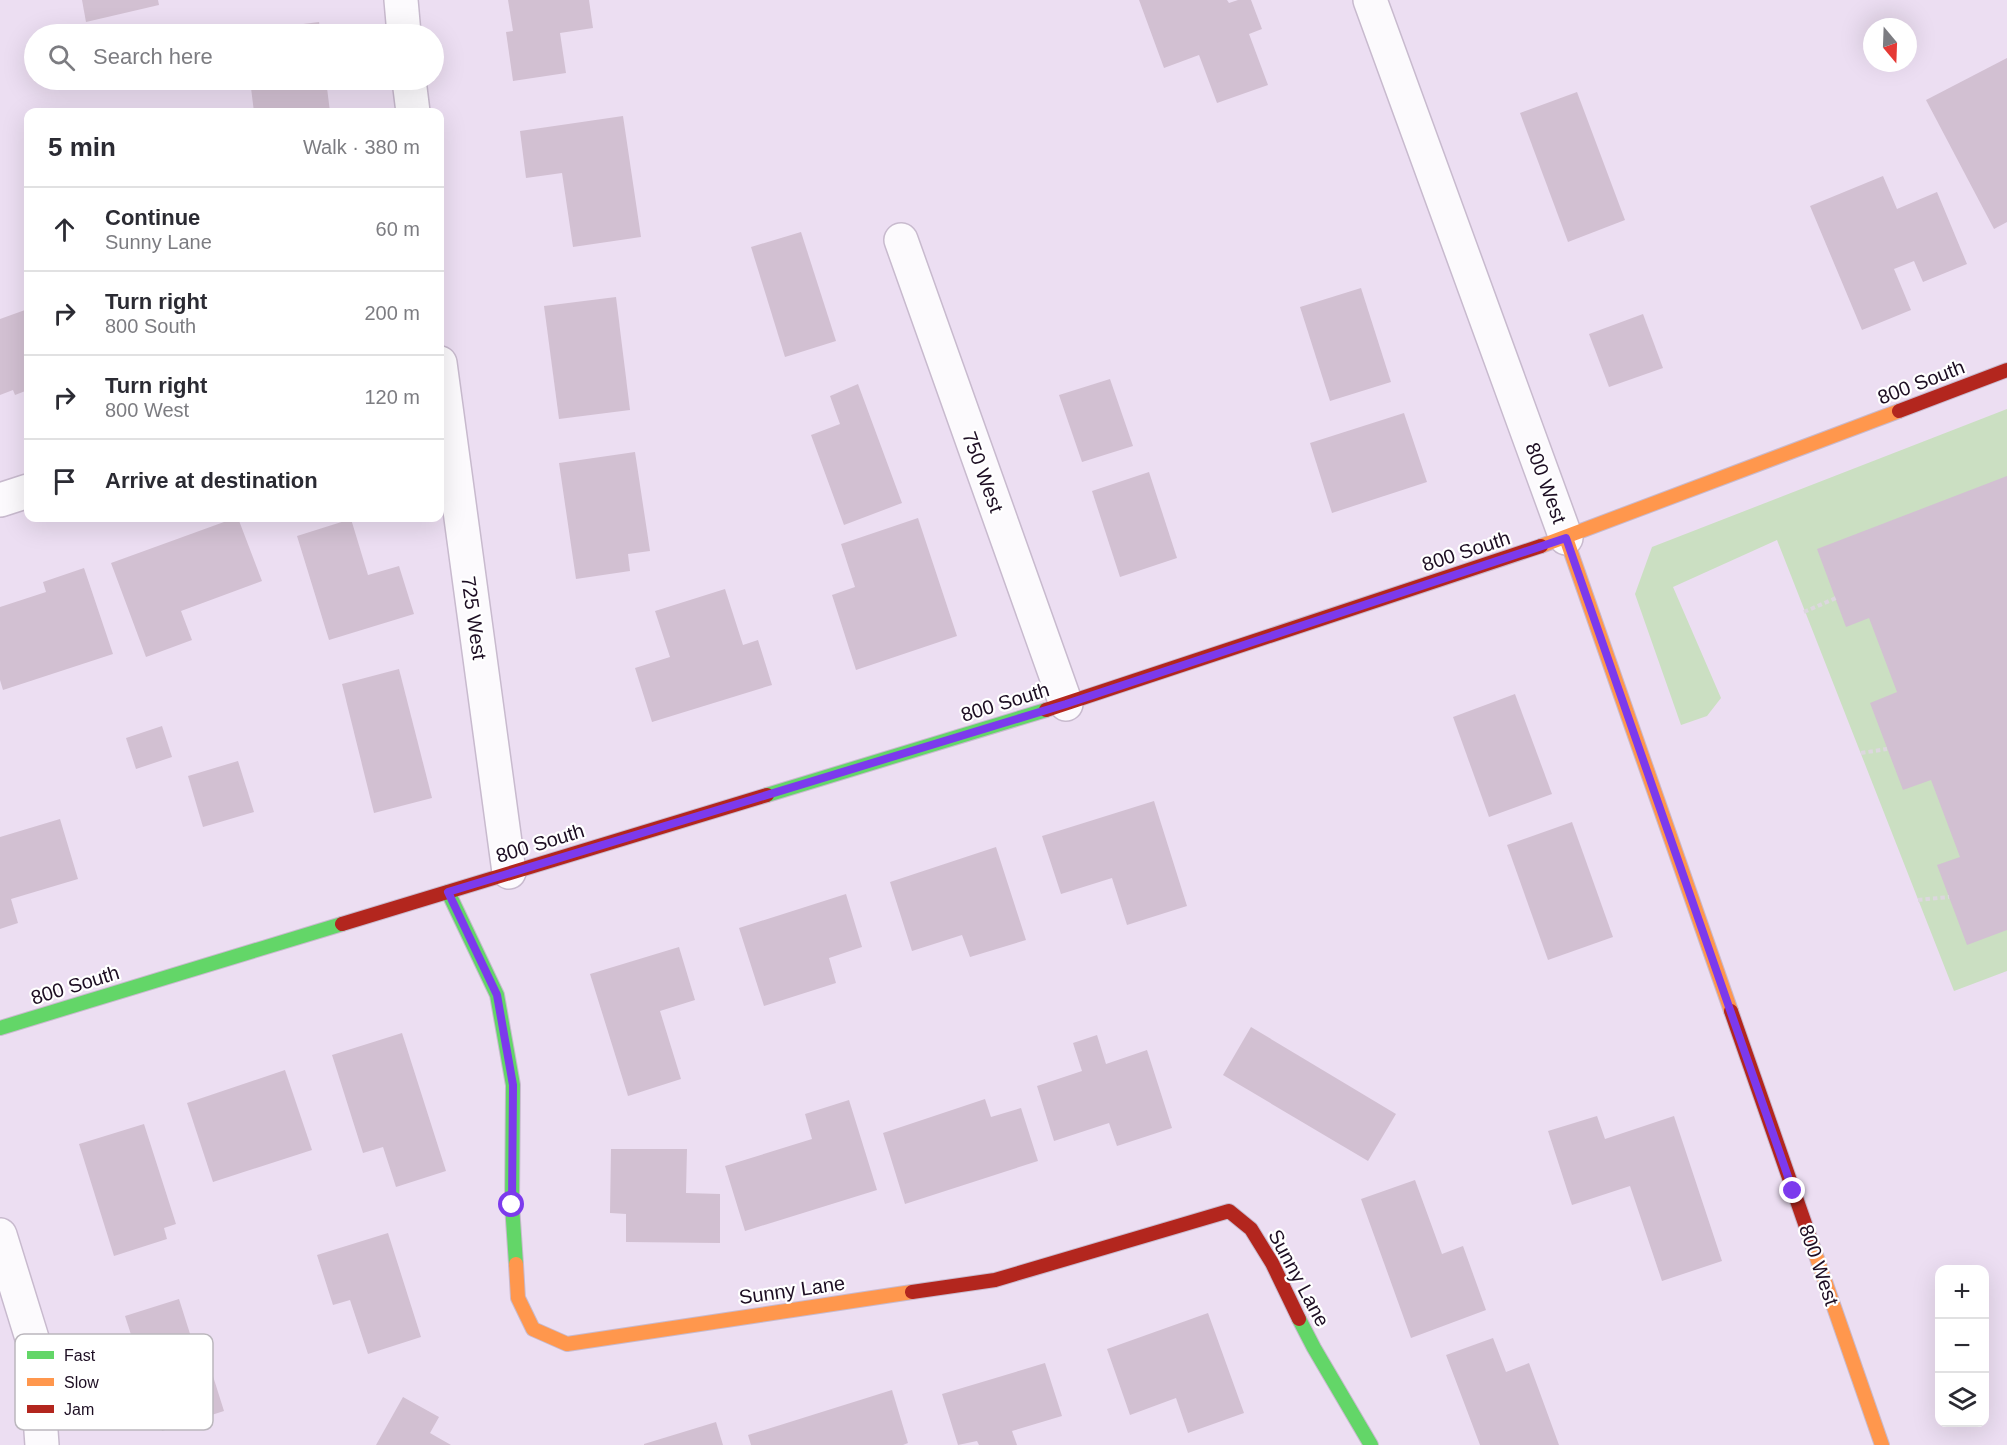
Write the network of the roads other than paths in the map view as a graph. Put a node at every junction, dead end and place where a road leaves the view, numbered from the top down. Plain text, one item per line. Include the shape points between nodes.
1 (401, 0) edge
2 (1370, 0) edge
3 (403, 24) edge
4 (410, 90) edge
5 (412, 108) edge
6 (901, 240) dead end
7 (2007, 370) edge
8 (444, 393) edge
9 (24, 492) edge
10 (0, 500) edge
11 (1566, 538) junction
12 (1066, 704) junction
13 (509, 872) junction
14 (448, 892) junction
15 (0, 1028) edge
16 (0, 1235) edge
17 (31, 1334) edge
18 (41, 1430) edge
19 (42, 1445) edge
20 (1371, 1445) edge
21 (1882, 1445) edge

1 - 3 street
2 - 11 street, 800 West
4 - 5 street
6 - 12 street, 750 West
7 - 11 street, 800 South
8 - 13 street, 725 West
9 - 10 street
11 - 12 street, 800 South
11 - 21 street, 800 West
12 - 13 street, 800 South
13 - 14 street, 800 South
14 - 15 street, 800 South
14 - 20 street, Sunny Lane via 497,995 513,1085 512,1205 518,1298 533,1329 567,1344 995,1280 1229,1211 1257,1237 1314,1348
16 - 17 street
18 - 19 street

